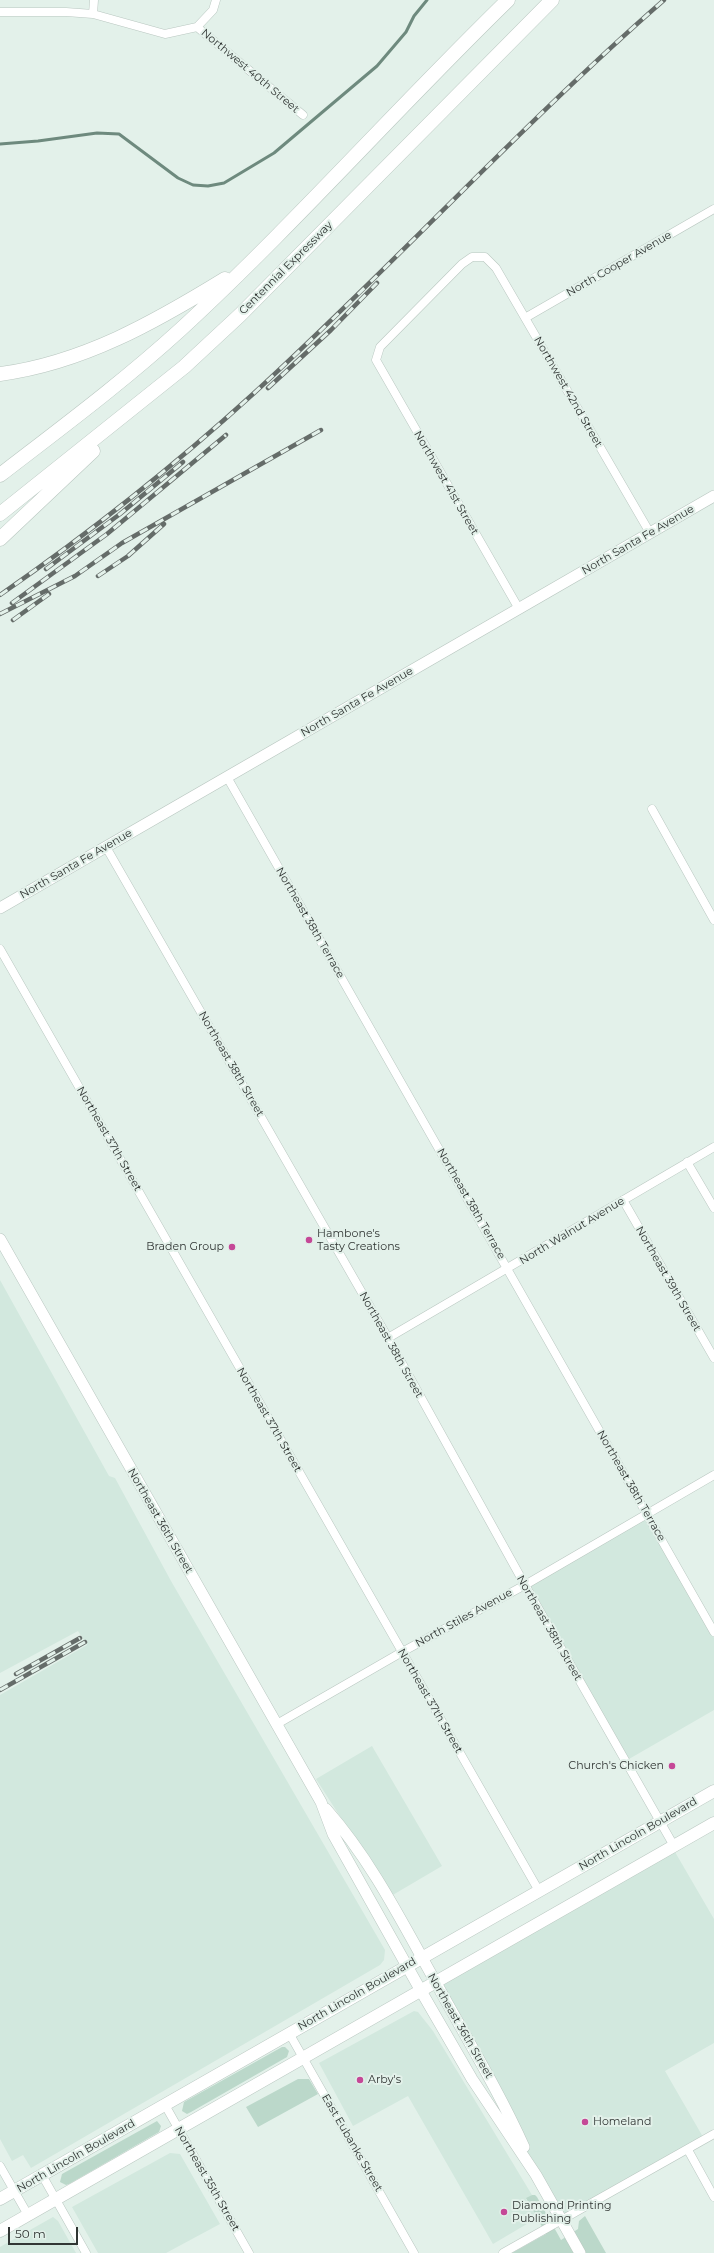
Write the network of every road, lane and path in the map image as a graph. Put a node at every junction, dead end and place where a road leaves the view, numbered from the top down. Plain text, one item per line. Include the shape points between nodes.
1 (94, 0) edge
2 (216, 0) edge
3 (508, 0) edge
4 (552, 0) edge
5 (0, 12) edge
6 (93, 14) junction
7 (197, 27) junction
8 (303, 114) dead end
9 (714, 209) edge
10 (247, 265) junction
11 (525, 318) junction
12 (376, 357) joint
13 (0, 374) edge
14 (141, 403) junction
15 (0, 475) edge
16 (714, 496) edge
17 (0, 514) edge
18 (650, 533) junction
19 (0, 539) edge
20 (519, 609) junction
21 (227, 777) junction
22 (652, 809) dead end
23 (106, 847) junction
24 (0, 908) edge
25 (714, 920) edge
26 (0, 949) edge
27 (714, 1147) edge
28 (687, 1162) junction
29 (623, 1200) junction
30 (714, 1208) edge
31 (0, 1239) edge
32 (508, 1269) junction
33 (388, 1338) junction
34 (714, 1358) edge
35 (714, 1475) edge
36 (646, 1514) junction
37 (525, 1585) junction
38 (714, 1632) edge
39 (402, 1652) junction
40 (277, 1724) junction
41 (714, 1791) edge
42 (321, 1802) junction
43 (660, 1822) junction
44 (714, 1823) edge
45 (674, 1846) junction
46 (539, 1891) junction
47 (422, 1957) junction
48 (408, 1965) junction
49 (436, 1983) junction
50 (421, 1991) junction
51 (290, 2033) junction
52 (303, 2057) junction
53 (165, 2105) junction
54 (178, 2129) junction
55 (714, 2134) edge
56 (688, 2150) junction
57 (0, 2166) edge
58 (42, 2175) junction
59 (536, 2175) junction
60 (14, 2191) junction
61 (714, 2196) edge
62 (0, 2199) edge
63 (56, 2199) junction
64 (28, 2215) junction
65 (562, 2220) junction
66 (0, 2231) edge
67 (86, 2253) edge
68 (249, 2253) edge
69 (414, 2253) edge
70 (503, 2253) edge
71 (580, 2253) edge

1 - 6 street
2 - 7 street via 213,10
3 - 10 highway
4 - 14 highway, Centennial Expressway via 240,315
5 - 6 street
6 - 7 street via 165,34
7 - 8 street, Northwest 40th Street
9 - 11 street, North Cooper Avenue
10 - 13 highway via 165,316 123,336 63,359
10 - 15 highway via 180,330 134,370
11 - 12 street, Northwest 42nd Street via 492,262 482,256 472,257 380,347
11 - 18 street, Northwest 42nd Street
12 - 20 street, Northwest 41st Street via 379,368
14 - 17 highway, Centennial Expressway
14 - 19 highway
16 - 18 main road, North Santa Fe Avenue
18 - 20 main road, North Santa Fe Avenue
20 - 21 main road, North Santa Fe Avenue
21 - 23 main road, North Santa Fe Avenue
21 - 32 street, Northeast 38th Terrace
22 - 25 street
23 - 24 main road, North Santa Fe Avenue
23 - 33 street, Northeast 38th Street
26 - 39 street, Northeast 37th Street
27 - 28 street, North Walnut Avenue
28 - 29 street, North Walnut Avenue
28 - 30 street
29 - 32 street, North Walnut Avenue
29 - 34 street, Northeast 39th Street
31 - 40 main road, Northeast 36th Street
32 - 33 street, North Walnut Avenue
32 - 36 street, Northeast 38th Terrace
33 - 37 street, Northeast 38th Street
35 - 36 street, North Stiles Avenue
36 - 37 street, North Stiles Avenue
36 - 38 street, Northeast 38th Terrace
37 - 39 street, North Stiles Avenue
37 - 43 street, Northeast 38th Street
39 - 40 street, North Stiles Avenue
39 - 46 street, Northeast 37th Street
40 - 42 main road, Northeast 36th Street
41 - 43 main road, North Lincoln Boulevard
42 - 47 main road, Northeast 36th Street via 343,1828 374,1875
42 - 48 main road, Northeast 36th Street via 333,1834
43 - 45 street, Northeast 38th Street
43 - 46 main road, North Lincoln Boulevard
44 - 45 main road
45 - 49 main road
46 - 47 main road, North Lincoln Boulevard
47 - 48 main road, North Lincoln Boulevard
47 - 49 main road, Northeast 36th Street
48 - 50 main road, Northeast 36th Street
48 - 51 main road, North Lincoln Boulevard
49 - 50 main road
49 - 59 main road, Northeast 36th Street via 508,2112
50 - 52 main road
50 - 59 main road, Northeast 36th Street via 472,2079
51 - 52 street, East Eubanks Street
51 - 53 main road, North Lincoln Boulevard
52 - 54 main road
52 - 69 street, East Eubanks Street
53 - 54 street, Northeast 35th Street
53 - 58 main road, North Lincoln Boulevard
54 - 63 main road
54 - 68 street, Northeast 35th Street
55 - 56 street
56 - 61 street
56 - 65 street
57 - 60 street
58 - 60 main road, North Lincoln Boulevard
58 - 63 street
59 - 65 main road, Northeast 36th Street
60 - 62 main road, North Lincoln Boulevard
60 - 64 street
63 - 64 main road
63 - 67 street
64 - 66 main road
65 - 70 street
65 - 71 main road, Northeast 36th Street

